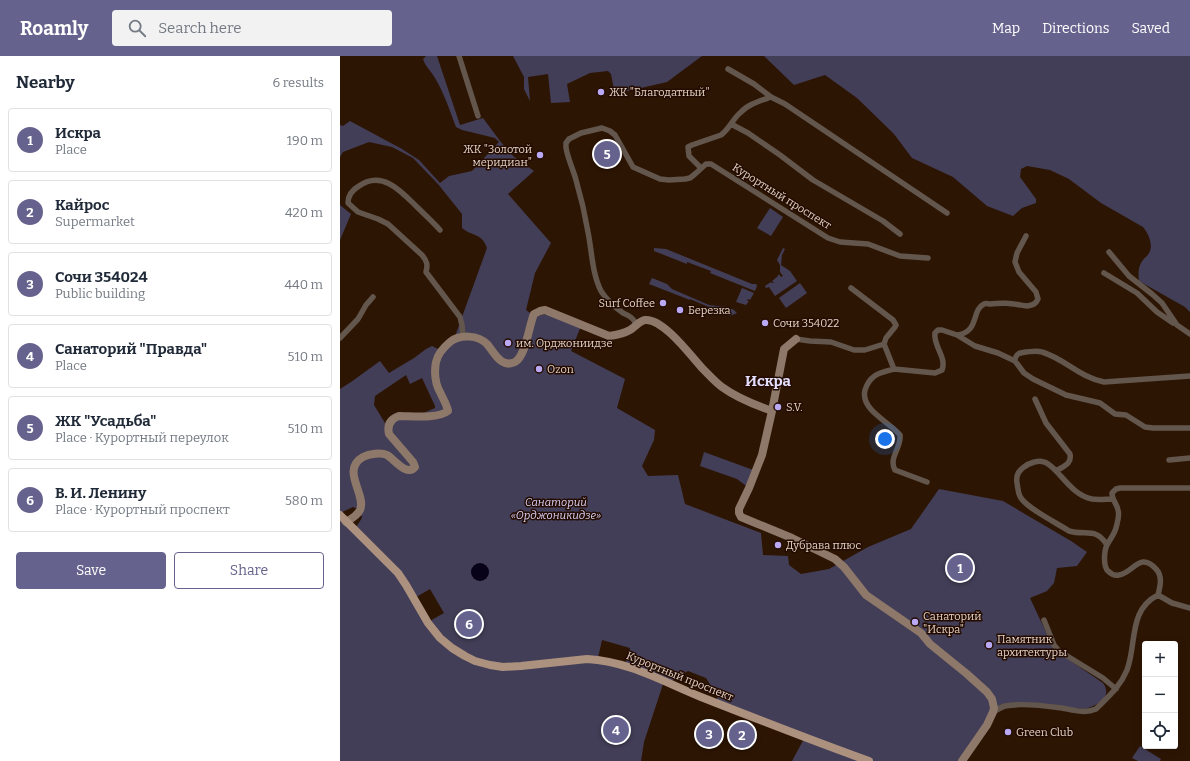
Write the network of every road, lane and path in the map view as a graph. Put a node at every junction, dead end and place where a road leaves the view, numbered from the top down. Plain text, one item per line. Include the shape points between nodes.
1 (459, 56) edge
2 (728, 69) dead end
3 (771, 96) junction
4 (478, 116) dead end
5 (731, 124) junction
6 (701, 168) junction
7 (947, 213) dead end
8 (440, 230) dead end
9 (900, 234) dead end
10 (1026, 236) dead end
11 (1109, 252) dead end
12 (928, 258) dead end
13 (1104, 273) dead end
14 (850, 288) dead end
15 (373, 297) dead end
16 (637, 325) junction
17 (1177, 325) junction
18 (1190, 334) edge
19 (957, 335) junction
20 (463, 337) junction
21 (340, 338) edge
22 (796, 339) joint
23 (884, 344) junction
24 (1015, 362) junction
25 (894, 369) junction
26 (1190, 376) edge
27 (1035, 399) dead end
28 (772, 411) junction
29 (1190, 428) edge
30 (1190, 458) edge
31 (1169, 460) dead end
32 (1056, 471) junction
33 (927, 482) dead end
34 (1190, 488) edge
35 (1113, 499) junction
36 (340, 515) edge
37 (346, 522) junction
38 (1107, 545) junction
39 (1158, 595) junction
40 (1190, 608) edge
41 (1044, 620) dead end
42 (1116, 689) junction
43 (993, 712) junction
44 (869, 761) edge
45 (962, 761) edge

1 - 4 street
2 - 3 street
3 - 5 street via 746,107
3 - 7 street
5 - 6 street via 721,135 688,147 689,156
5 - 9 street via 748,133 813,180 883,221
6 - 12 street, Курортный проспект via 706,164 713,165 828,238 840,242 868,244 900,256
6 - 16 street via 685,179 660,179 633,167 615,135 602,128 575,136 566,143 588,232 597,283 611,303 630,315
8 - 20 street via 392,184 372,180 353,190 348,198 348,203 358,212 388,224 422,255 428,266 426,272 460,317
10 - 19 street via 1015,262 1019,272 1036,292 1036,302 1031,306 1005,302 984,304 971,329
11 - 17 street via 1129,276 1162,304
13 - 17 street via 1137,292 1157,312
14 - 23 street via 895,323
15 - 21 street via 358,319
16 - 20 street via 618,335 609,336 540,310 534,314 520,358 510,363 499,360 482,341
16 - 28 street via 645,320 657,323 666,329 724,389 754,405
17 - 18 street
19 - 24 street via 975,346 998,353
19 - 25 street via 942,330 935,333 934,338 944,364 942,370 935,373
20 - 37 street via 454,339 444,347 437,359 436,380 448,411 430,416 399,416 389,424 388,434 415,467 405,469 383,454 359,459 354,464 352,472 361,508 355,517
22 - 23 street via 831,342 854,350 865,350
22 - 28 street via 784,349
23 - 25 street
24 - 26 street via 1020,353 1042,352 1094,380 1104,382
24 - 29 street via 1033,379 1066,395 1100,403 1116,414 1126,416 1149,428
25 - 33 street via 872,377 865,398 872,410 900,435 892,464 895,470
27 - 32 street via 1046,423 1072,459
28 - 43 street via 762,455 739,513 839,562 866,595 921,633 930,644 986,692 992,699
30 - 31 street
32 - 35 street via 1081,495 1090,499
32 - 38 street via 1045,462 1024,467 1017,477 1021,498 1029,506 1069,531 1093,533
34 - 35 street via 1120,488 1112,493
35 - 38 street via 1119,517
36 - 37 main road, Курортный проспект
37 - 44 main road, Курортный проспект via 398,573 440,638 475,661 513,667 587,659 625,665
38 - 39 street via 1105,565 1112,574 1119,575 1145,562 1154,566 1161,579
39 - 40 street via 1172,603
39 - 42 street via 1151,598 1139,614 1132,653
41 - 42 street via 1059,651
42 - 43 street via 1092,711 1014,705
43 - 45 street

